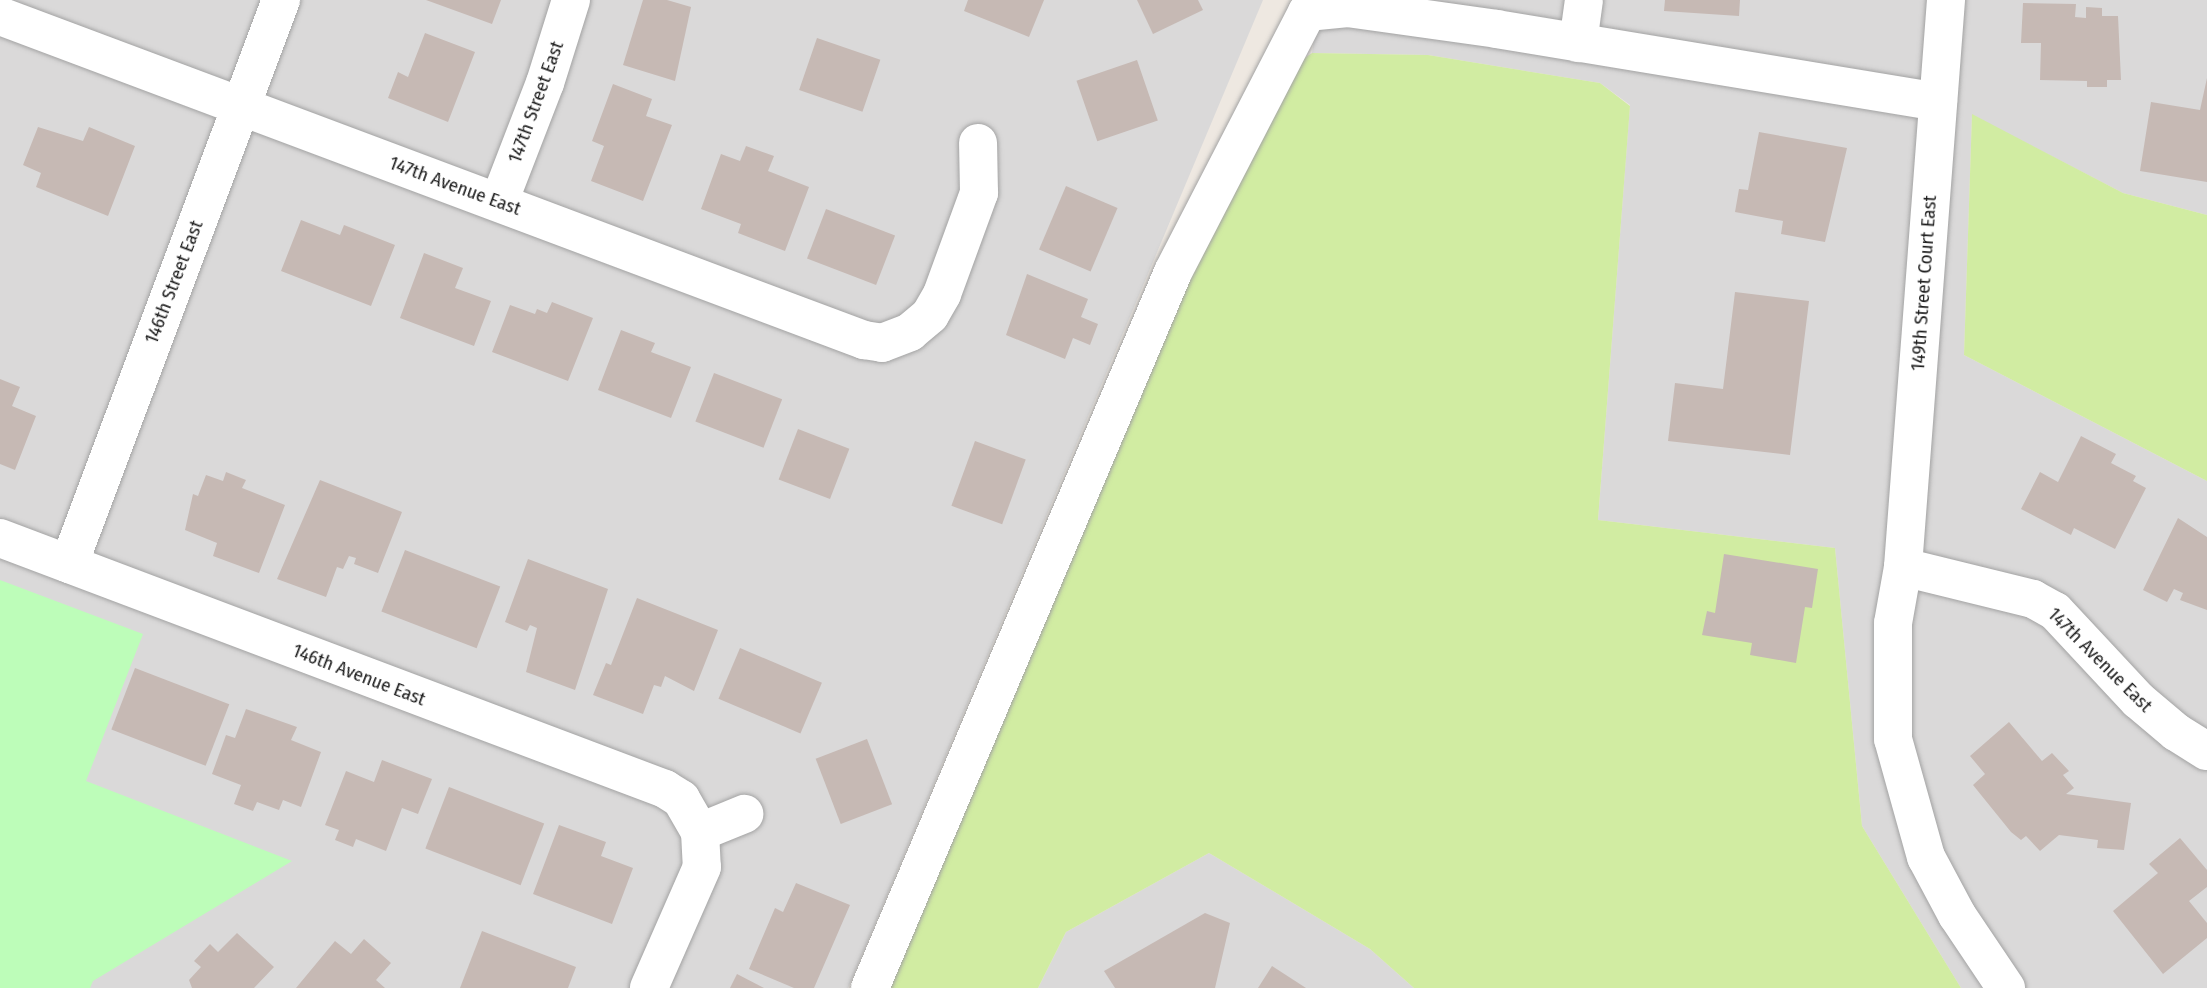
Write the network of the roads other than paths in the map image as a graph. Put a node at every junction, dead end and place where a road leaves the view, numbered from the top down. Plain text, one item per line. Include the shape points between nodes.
1 (281, 0) edge
2 (571, 0) edge
3 (1584, 0) edge
4 (1946, 0) edge
5 (0, 16) edge
6 (1578, 43) junction
7 (1938, 102) junction
8 (240, 106) junction
9 (978, 143) dead end
10 (499, 202) junction
11 (0, 538) edge
12 (69, 564) junction
13 (1903, 567) junction
14 (2207, 751) edge
15 (744, 814) dead end
16 (701, 832) junction
17 (649, 988) edge
18 (870, 988) edge
19 (2006, 988) edge

1 - 8 street, 146th Street East
2 - 10 street, 147th Street East
3 - 6 street
4 - 7 street, 149th Street Court East
5 - 8 street, 147th Avenue East
6 - 7 street
6 - 18 street via 1348,8 1307,12 1172,272
7 - 13 street, 149th Street Court East
8 - 10 street, 147th Avenue East
8 - 12 street, 146th Street East
9 - 10 street, 147th Avenue East via 979,193 942,294 930,315 910,332 882,343
11 - 12 street, 146th Avenue East
12 - 16 street, 146th Avenue East via 665,789 681,799
13 - 14 street, 147th Avenue East via 2033,598 2055,611 2138,700
13 - 19 street via 1893,623 1891,678 1897,765 1926,857 1957,915
15 - 16 street
16 - 17 street via 702,867

